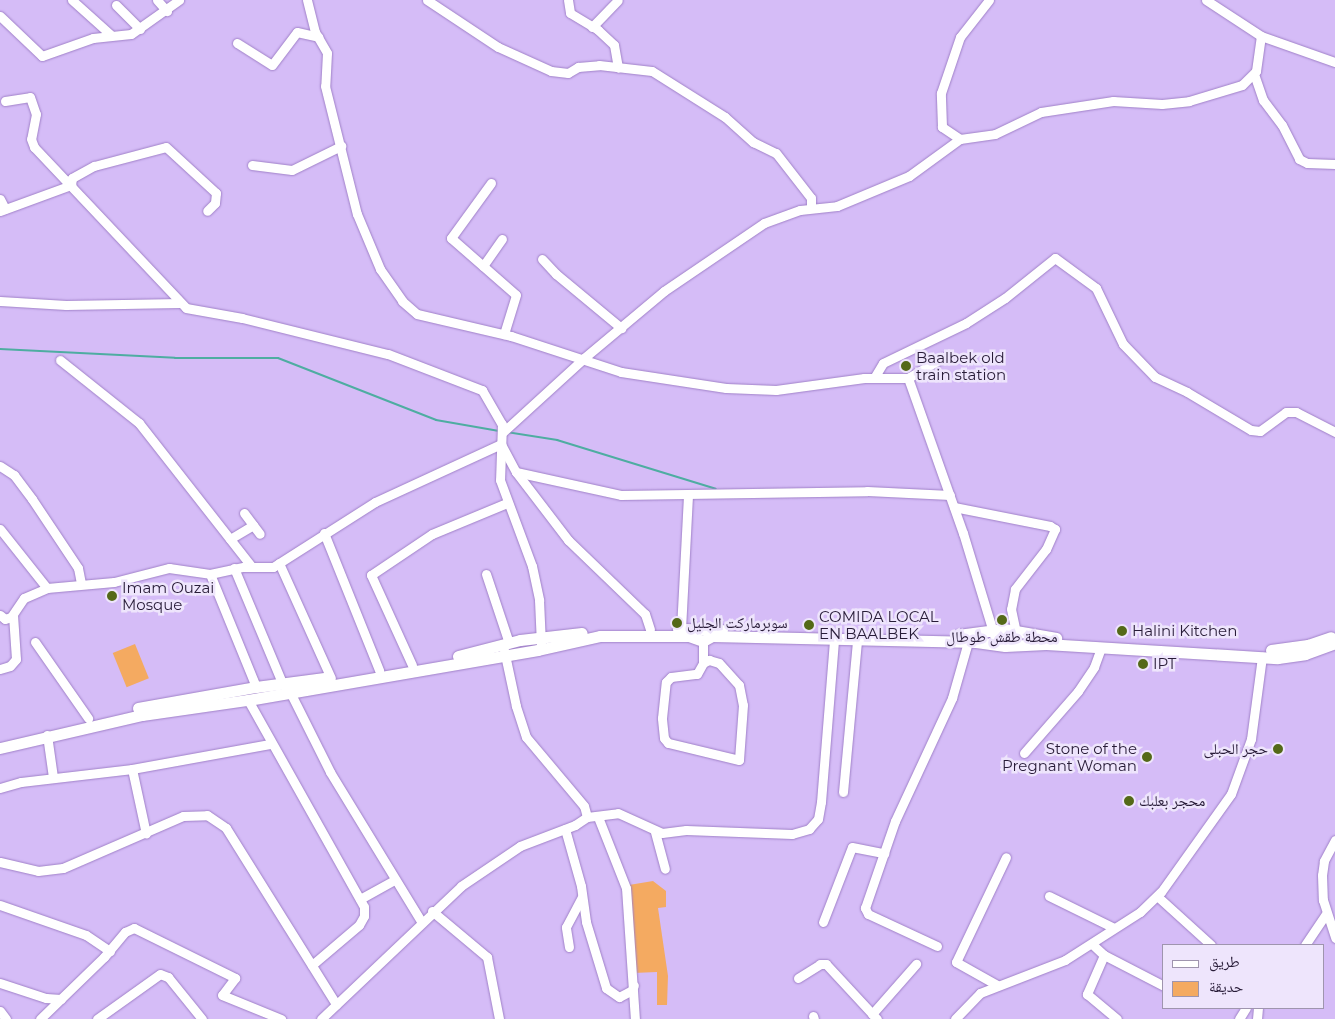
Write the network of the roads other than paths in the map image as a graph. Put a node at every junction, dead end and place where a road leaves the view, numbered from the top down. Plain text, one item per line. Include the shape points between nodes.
1 (72, 0) edge
2 (156, 0) edge
3 (180, 0) edge
4 (307, 0) edge
5 (427, 0) edge
6 (568, 0) edge
7 (618, 0) edge
8 (989, 0) edge
9 (1206, 0) edge
10 (116, 5) dead end
11 (167, 11) junction
12 (0, 16) edge
13 (592, 27) junction
14 (140, 29) junction
15 (111, 35) junction
16 (1261, 36) junction
17 (318, 37) junction
18 (237, 43) dead end
19 (1335, 62) edge
20 (618, 68) junction
21 (1254, 74) junction
22 (5, 101) dead end
23 (960, 139) junction
24 (341, 146) junction
25 (1335, 164) edge
26 (252, 165) dead end
27 (491, 183) dead end
28 (71, 185) junction
29 (0, 199) edge
30 (811, 208) junction
31 (2, 210) edge
32 (206, 211) dead end
33 (502, 239) dead end
34 (542, 258) dead end
35 (483, 266) junction
36 (0, 301) edge
37 (180, 303) junction
38 (621, 328) junction
39 (504, 334) junction
40 (944, 357) dead end
41 (584, 358) junction
42 (60, 360) dead end
43 (874, 378) junction
44 (908, 378) junction
45 (503, 432) junction
46 (1335, 432) edge
47 (501, 444) junction
48 (0, 466) edge
49 (516, 472) junction
50 (688, 495) junction
51 (950, 496) junction
52 (507, 503) junction
53 (954, 507) junction
54 (244, 512) dead end
55 (254, 526) junction
56 (0, 529) edge
57 (324, 533) junction
58 (260, 534) dead end
59 (230, 539) junction
60 (279, 563) junction
61 (252, 567) junction
62 (234, 568) junction
63 (210, 574) junction
64 (486, 574) dead end
65 (81, 584) junction
66 (47, 588) junction
67 (0, 615) edge
68 (13, 615) junction
69 (650, 629) junction
70 (681, 629) junction
71 (994, 631) junction
72 (1016, 631) junction
73 (1335, 635) edge
74 (542, 637) junction
75 (834, 640) junction
76 (857, 640) junction
77 (703, 641) junction
78 (35, 642) dead end
79 (968, 642) junction
80 (508, 643) junction
81 (1335, 643) edge
82 (998, 644) junction
83 (1015, 646) junction
84 (1101, 648) junction
85 (538, 650) junction
86 (505, 656) junction
87 (1262, 657) junction
88 (703, 663) junction
89 (412, 665) junction
90 (0, 669) edge
91 (379, 670) junction
92 (331, 678) junction
93 (286, 688) junction
94 (259, 690) junction
95 (231, 691) junction
96 (248, 700) junction
97 (233, 703) junction
98 (88, 718) junction
99 (46, 735) junction
100 (0, 740) edge
101 (270, 744) junction
102 (0, 748) edge
103 (1024, 753) dead end
104 (132, 769) junction
105 (54, 777) junction
106 (0, 788) edge
107 (843, 792) dead end
108 (587, 817) junction
109 (598, 817) junction
110 (565, 829) junction
111 (655, 832) junction
112 (146, 834) junction
113 (1335, 840) edge
114 (884, 853) junction
115 (1006, 856) dead end
116 (0, 862) edge
117 (665, 869) dead end
118 (394, 880) junction
119 (582, 896) junction
120 (1049, 896) dead end
121 (1157, 896) junction
122 (360, 898) junction
123 (0, 905) edge
124 (432, 911) junction
125 (1326, 914) junction
126 (421, 921) junction
127 (823, 922) dead end
128 (1114, 928) junction
129 (1335, 938) edge
130 (1092, 944) junction
131 (1210, 944) edge
132 (1307, 944) edge
133 (937, 946) dead end
134 (569, 947) dead end
135 (110, 950) junction
136 (1104, 954) junction
137 (916, 964) dead end
138 (312, 965) junction
139 (798, 978) dead end
140 (0, 983) edge
141 (634, 983) junction
142 (997, 985) junction
143 (1162, 985) edge
144 (61, 1000) junction
145 (336, 1004) junction
146 (0, 1011) edge
147 (326, 1017) edge
148 (875, 1017) edge
149 (6, 1019) edge
150 (40, 1019) edge
151 (97, 1019) edge
152 (202, 1019) edge
153 (281, 1019) edge
154 (499, 1019) edge
155 (636, 1019) edge
156 (955, 1019) edge
157 (1117, 1019) edge

1 - 15 street
2 - 11 street
3 - 11 street
4 - 17 street
5 - 20 street via 498,47 551,71 568,73 589,65
6 - 13 street via 570,13
7 - 13 street
8 - 23 street via 960,36 942,93 942,127
9 - 16 street
10 - 14 street
11 - 14 street
12 - 15 street via 42,56 69,45
13 - 20 street via 614,45
14 - 15 street via 123,36
16 - 19 street
16 - 21 street
17 - 18 street via 297,32 272,65
17 - 24 street via 327,53 324,79
20 - 30 street via 652,71 725,117 753,142 776,152 811,198
21 - 23 street via 1242,85 1189,101 1162,104 1113,101 1041,112 995,134
21 - 25 street via 1263,100 1282,125 1299,159 1307,163
22 - 28 street via 30,98 36,114 32,144
23 - 30 street via 908,176 837,206
24 - 26 street via 292,170
24 - 39 street via 350,190 366,239 380,269 402,301 425,316
27 - 35 street via 451,238
28 - 31 street
28 - 32 street via 72,178 94,166 166,147 216,193 215,203
28 - 37 street
29 - 31 street
30 - 38 street via 764,223 664,291
33 - 35 street
34 - 38 street via 556,274
35 - 39 street via 516,295
36 - 37 street via 66,305
37 - 45 street via 192,310 242,318 388,354 461,380 485,394 502,424
38 - 41 street
39 - 41 street
40 - 44 street
41 - 43 street via 621,372 726,388 789,389
41 - 45 street
42 - 59 street via 129,412
43 - 44 street
43 - 46 street via 883,363 966,323 1005,298 1055,258 1096,288 1123,344 1154,378 1187,392 1251,430 1260,431 1286,412 1296,412
44 - 51 street
45 - 47 street
47 - 49 street
47 - 52 street via 499,473
47 - 57 street via 375,502
48 - 65 street via 14,476 32,499 78,568
49 - 50 street via 605,494
49 - 69 street via 579,554 646,614
50 - 51 street via 867,491
50 - 70 street
51 - 53 street
52 - 74 street via 532,566
52 - 89 street via 432,534 371,575
53 - 71 street
53 - 72 street via 1050,526 1055,530 1046,549 1015,589 1011,609
54 - 55 street
55 - 58 street
55 - 59 street
56 - 66 street
57 - 60 street
57 - 91 street
59 - 61 street
60 - 61 street via 270,568
60 - 92 street
61 - 62 street
62 - 63 street
62 - 93 street
63 - 65 street via 170,568 114,582
63 - 94 street
64 - 80 street
65 - 66 street
66 - 68 street via 24,598
67 - 68 street via 5,619
68 - 90 street via 16,659 10,666
69 - 70 main road
69 - 74 main road
70 - 71 main road via 930,635
71 - 72 main road
71 - 82 street
72 - 73 main road via 1063,639 1266,651 1308,646
72 - 83 street
74 - 80 main road
74 - 85 street
75 - 76 main road
75 - 77 main road via 712,636
75 - 111 street via 821,802 818,819 813,826 792,834
76 - 79 main road
76 - 107 street
77 - 85 main road via 689,636 607,636
77 - 88 street
78 - 98 street
79 - 82 main road
79 - 114 street via 947,713 910,788
80 - 86 street
80 - 89 main road
81 - 87 main road via 1305,654
82 - 83 main road
83 - 84 main road via 1046,644
84 - 87 main road
84 - 103 street via 1085,683
85 - 86 main road
86 - 93 main road
86 - 108 street via 526,737 584,806
87 - 121 street via 1251,739 1231,794
88 - 88 street via 709,660 719,663 739,685 743,705 739,760 668,743 664,738 662,718 666,682 671,677 697,674
89 - 91 main road
91 - 92 main road
92 - 93 main road
93 - 94 main road
93 - 118 street via 330,772
94 - 95 main road
94 - 96 main road
95 - 97 main road
95 - 98 main road
96 - 97 main road
96 - 101 street
97 - 99 main road via 142,715
98 - 100 main road
99 - 102 main road
99 - 105 street
101 - 104 street
101 - 122 street
104 - 105 street
104 - 112 street
105 - 106 street
108 - 109 street
108 - 110 street
109 - 111 street via 622,814
109 - 141 street via 626,888
110 - 119 street
110 - 124 street via 516,848 460,886
111 - 117 street
112 - 116 street via 88,860 51,870 24,869
112 - 138 street via 189,814 215,819 226,828 255,871
113 - 125 street via 1324,861 1322,875
114 - 127 street via 852,847
114 - 133 street via 865,910
115 - 142 street via 956,962
118 - 122 street
118 - 126 street
119 - 134 street via 566,927
119 - 141 street via 586,922 607,990 619,997 632,990
120 - 128 street
121 - 128 street via 1140,912
121 - 131 street
122 - 138 street via 364,912 362,922
123 - 135 street via 86,935
124 - 126 street
124 - 154 street via 486,957
125 - 129 street
125 - 132 street
126 - 145 street
128 - 130 street
130 - 136 street
130 - 142 street via 1044,970
135 - 144 street
135 - 153 street via 128,930 138,929 235,978 222,994
136 - 143 street
136 - 157 street via 1087,994
137 - 148 street
138 - 145 street
139 - 148 street via 826,964
140 - 144 street
141 - 155 street
142 - 156 street via 980,993
144 - 150 street
145 - 147 street
146 - 149 street
151 - 152 street via 160,974 168,977

